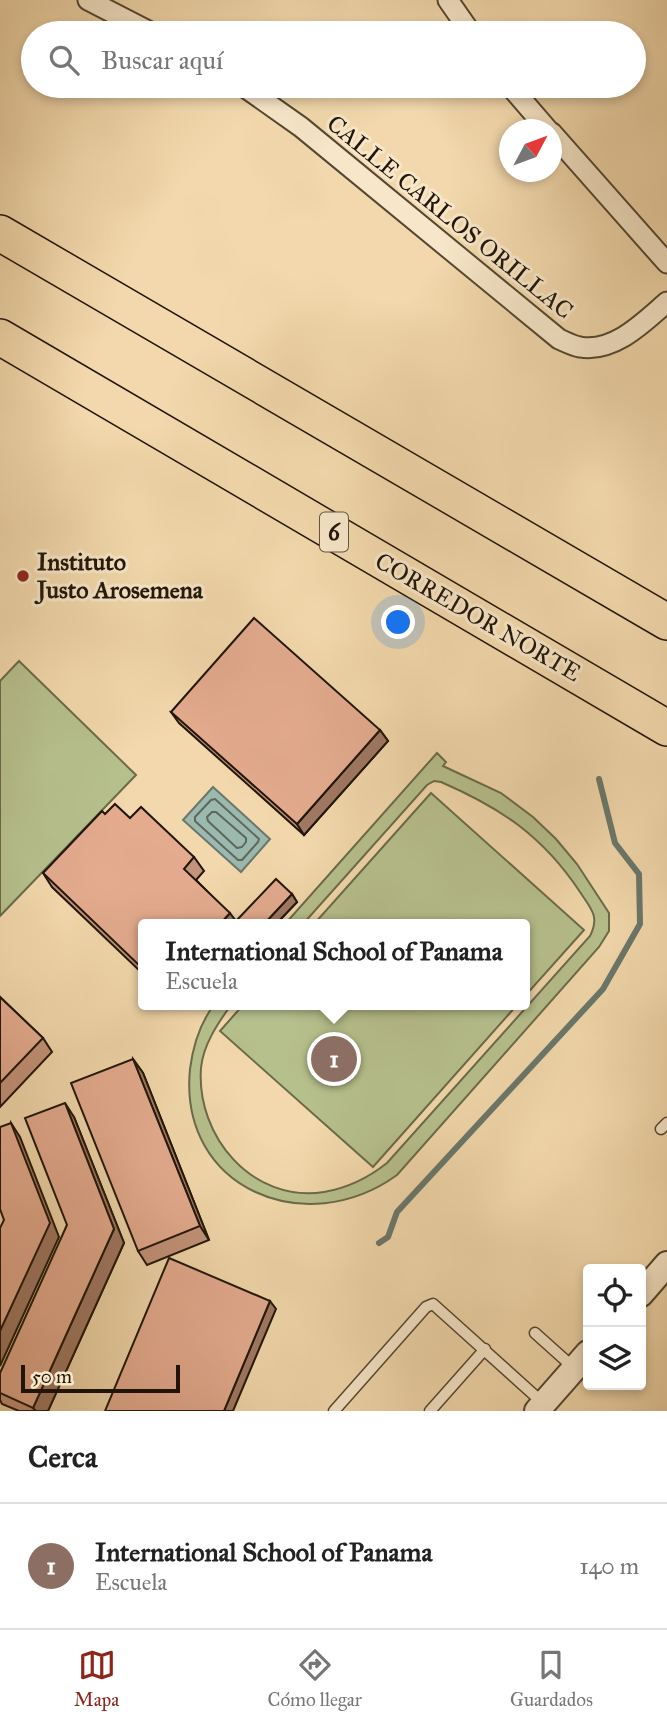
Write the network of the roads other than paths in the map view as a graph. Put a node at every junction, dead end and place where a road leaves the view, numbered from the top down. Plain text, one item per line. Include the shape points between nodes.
1 (88, 0) edge
2 (447, 0) edge
3 (129, 21) edge
4 (462, 21) edge
5 (260, 98) edge
6 (521, 98) edge
7 (539, 119) edge
8 (562, 145) edge
9 (0, 233) edge
10 (667, 263) edge
11 (667, 302) edge
12 (0, 337) edge
13 (667, 622) edge
14 (667, 728) edge
15 (667, 1264) edge
16 (646, 1288) edge
17 (535, 1333) dead end
18 (485, 1349) junction
19 (581, 1361) edge
20 (540, 1407) edge
21 (334, 1411) edge
22 (430, 1411) edge

1 - 3 street
2 - 4 street
5 - 11 street, CALLE CARLOS ORILLAC via 559,339 580,347 607,344 622,338
6 - 7 street
8 - 10 street
9 - 13 highway
12 - 14 highway, CORREDOR NORTE / 6
15 - 16 street
17 - 19 lane
18 - 20 lane
18 - 21 lane via 433,1304
18 - 22 lane
19 - 20 street

